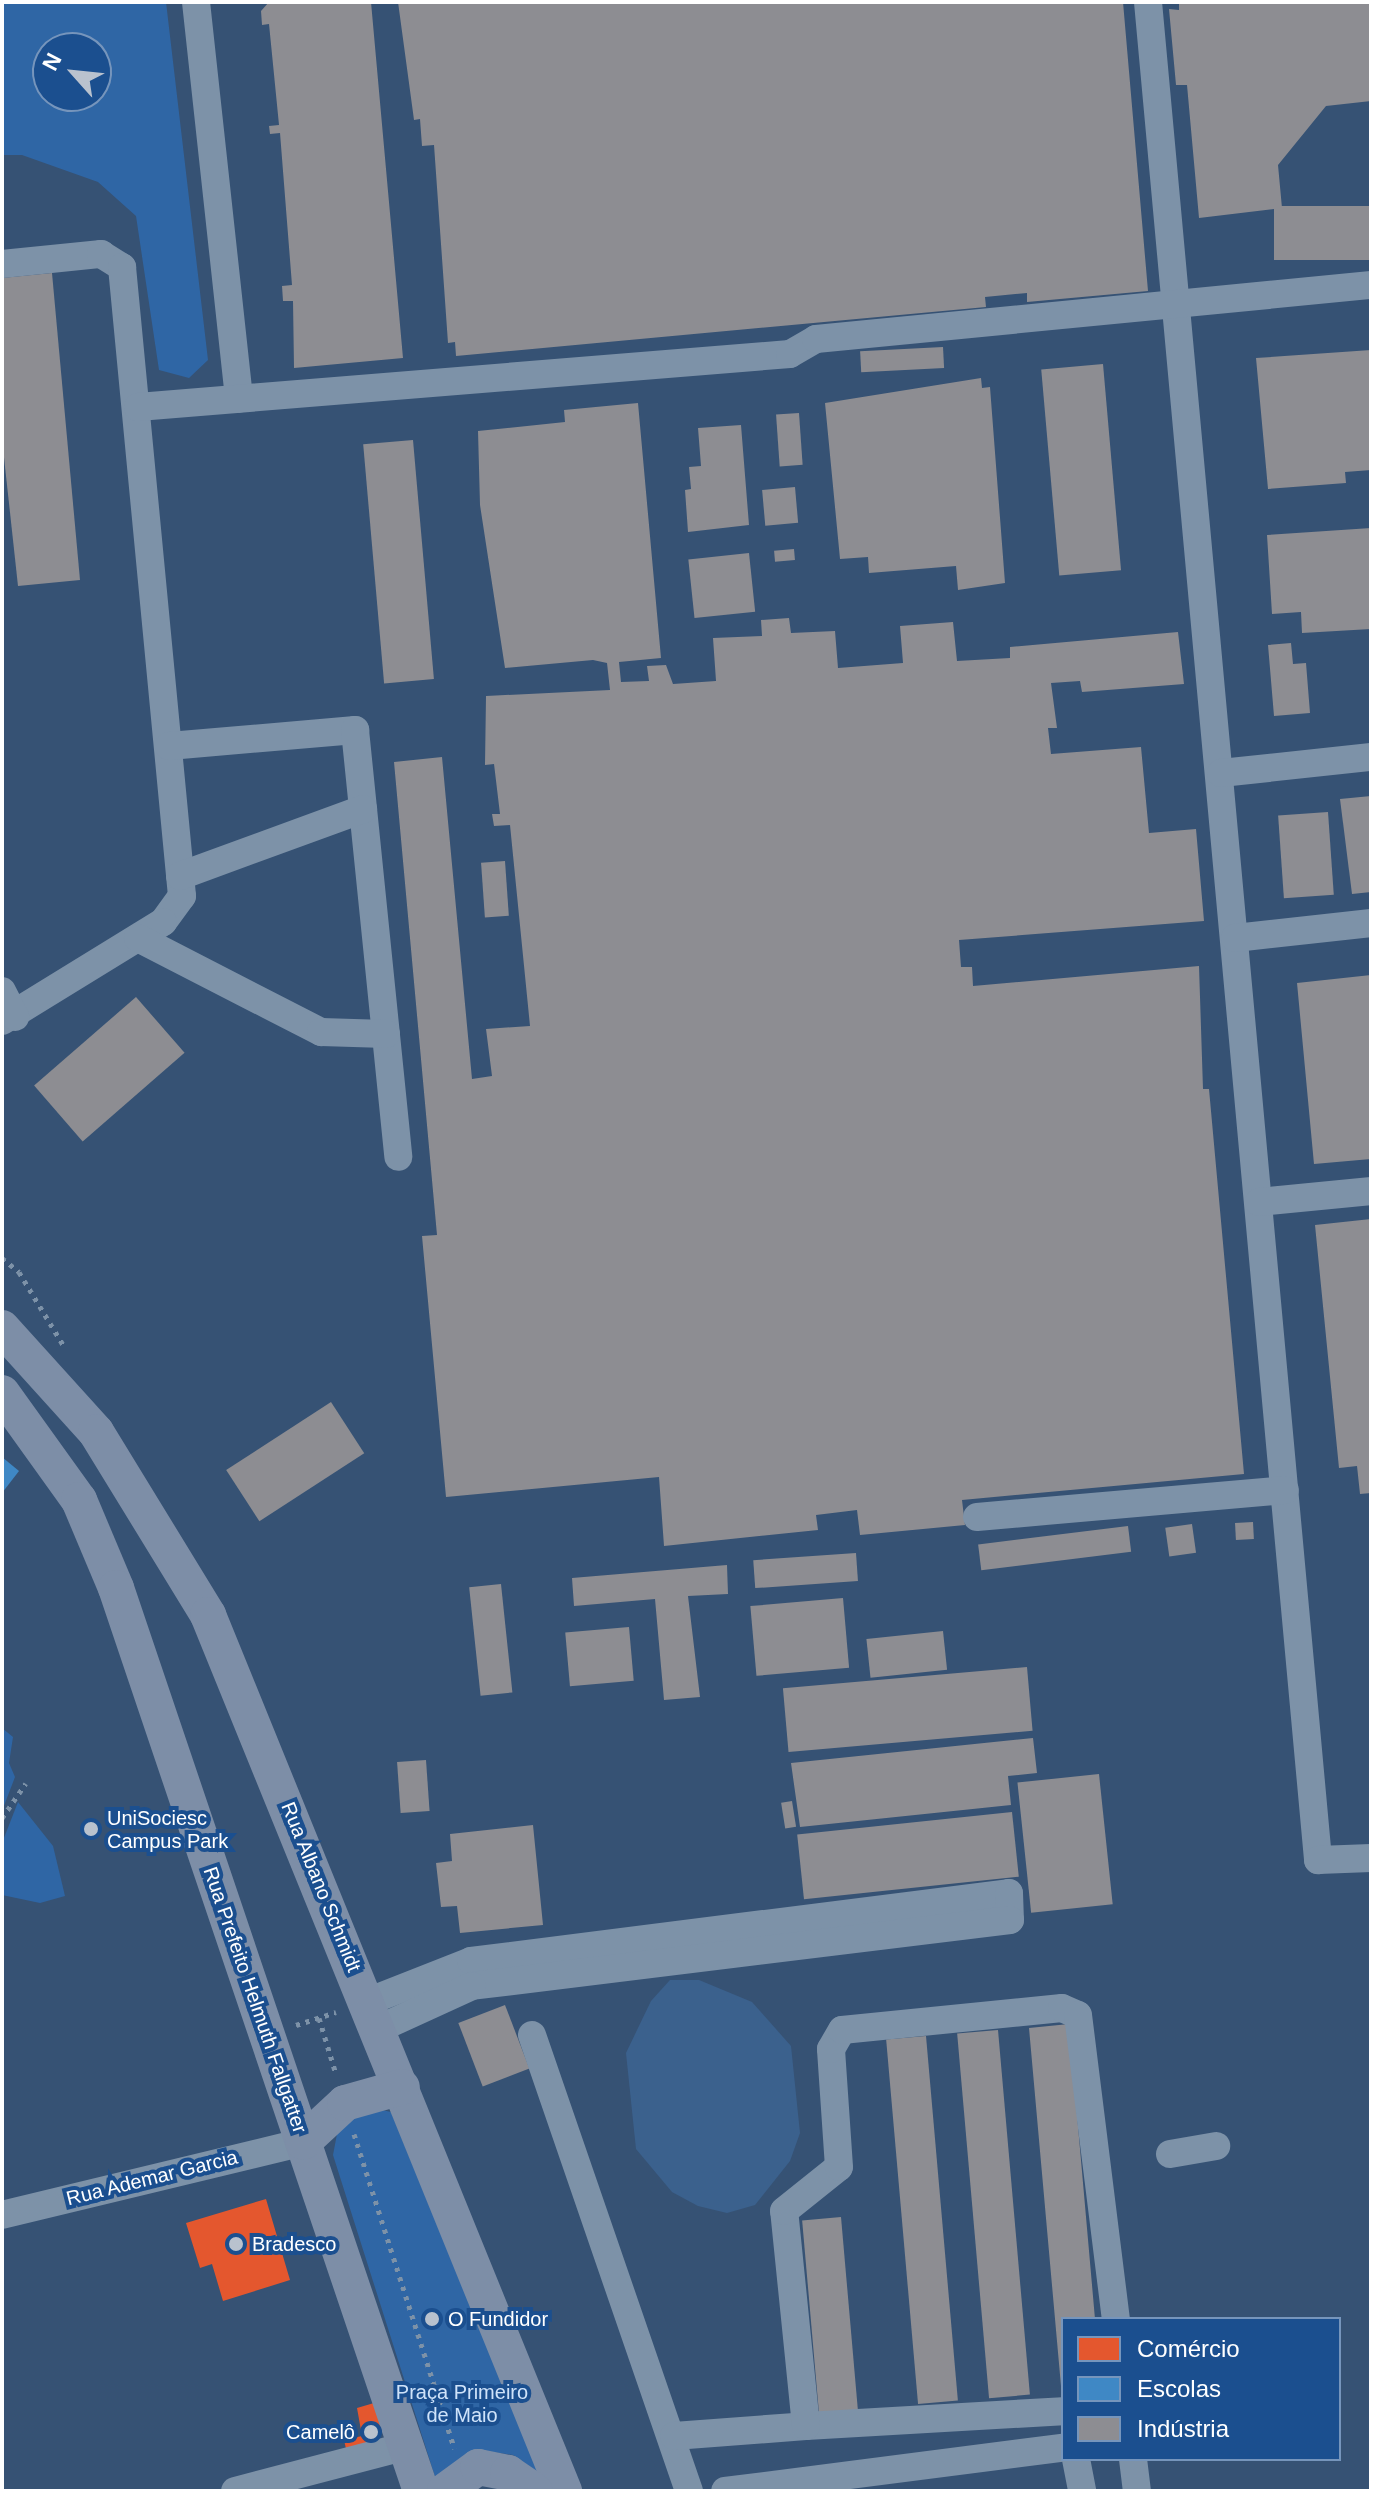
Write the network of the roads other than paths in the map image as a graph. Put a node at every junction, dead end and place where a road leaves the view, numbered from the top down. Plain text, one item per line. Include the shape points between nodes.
1 (196, 2) edge
2 (1148, 2) edge
3 (2, 264) edge
4 (1371, 285) edge
5 (1179, 303) junction
6 (239, 399) junction
7 (138, 407) junction
8 (169, 746) junction
9 (1371, 757) edge
10 (1221, 773) junction
11 (363, 809) junction
12 (180, 876) junction
13 (1371, 923) edge
14 (138, 938) junction
15 (1235, 938) junction
16 (2, 991) edge
17 (8, 1019) edge
18 (386, 1034) junction
19 (2, 1043) edge
20 (398, 1157) dead end
21 (1371, 1191) edge
22 (1259, 1202) junction
23 (2, 1328) edge
24 (2, 1393) edge
25 (1285, 1490) junction
26 (977, 1517) dead end
27 (1371, 1858) edge
28 (373, 2015) junction
29 (532, 2035) dead end
30 (402, 2087) junction
31 (303, 2142) junction
32 (1216, 2146) dead end
33 (1170, 2154) dead end
34 (2, 2215) edge
35 (1116, 2317) edge
36 (1056, 2411) edge
37 (806, 2426) junction
38 (674, 2436) junction
39 (406, 2446) junction
40 (1061, 2448) edge
41 (1076, 2461) edge
42 (1115, 2461) edge
43 (1133, 2461) edge
44 (454, 2481) edge
45 (235, 2491) edge
46 (421, 2491) edge
47 (535, 2491) edge
48 (564, 2491) edge
49 (689, 2491) edge
50 (725, 2491) edge
51 (1082, 2491) edge
52 (1118, 2491) edge
53 (1137, 2491) edge

1 - 6 street
2 - 5 street
3 - 7 street via 101,254 122,267
4 - 5 street
5 - 6 street via 816,339 790,354
5 - 10 street
6 - 7 street
7 - 8 street
8 - 11 street via 355,730
8 - 12 street
9 - 10 street
10 - 15 street
11 - 12 street
11 - 18 street
12 - 14 street via 182,896 163,922
13 - 15 street
14 - 17 street
14 - 18 street via 321,1032
15 - 22 street
16 - 17 street
17 - 19 street
18 - 20 street
21 - 22 street
22 - 25 street
23 - 28 main road, Rua Albano Schmidt via 67,1392 180,1560 243,1693
24 - 31 main road, Rua Prefeito Helmuth Fallgatter via 55,1462 96,1537
25 - 26 street
25 - 27 street via 1318,1860
28 - 28 street via 472,1986 1010,1920 1009,1893 471,1961
28 - 30 main road, Rua Albano Schmidt
29 - 38 street
30 - 31 main road via 345,2103
30 - 48 main road, Rua Albano Schmidt
31 - 34 street, Rua Ademar Garcia
31 - 39 main road, Rua Prefeito Helmuth Fallgatter
32 - 33 street
35 - 37 street via 1078,2015 1062,2008 842,2030 831,2049 839,2167 784,2211
36 - 37 street
37 - 38 street
38 - 49 street
39 - 45 street
39 - 46 main road, Rua Prefeito Helmuth Fallgatter
40 - 50 street
41 - 51 street
42 - 52 street
43 - 53 street
44 - 47 main road via 492,2468

